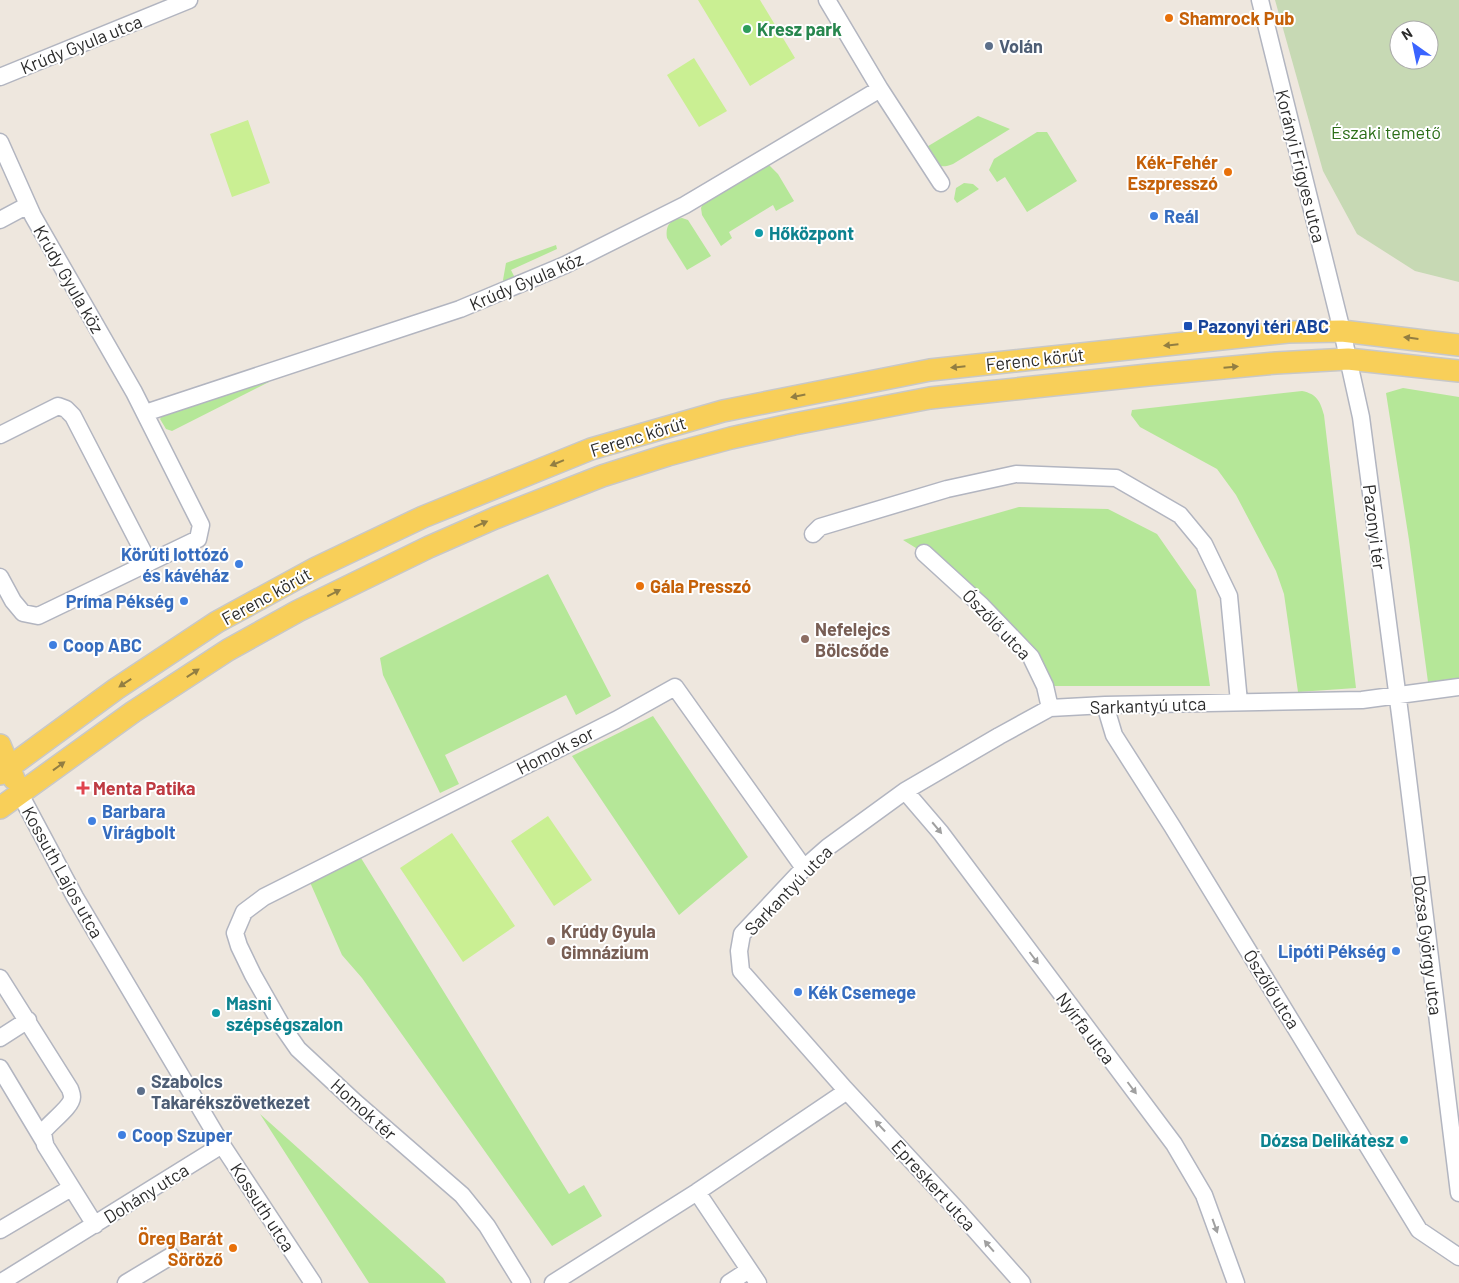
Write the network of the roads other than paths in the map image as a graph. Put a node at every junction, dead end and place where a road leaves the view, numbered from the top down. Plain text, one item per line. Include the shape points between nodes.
1 (189, 0) edge
2 (827, 0) edge
3 (1260, 0) edge
4 (0, 77) edge
5 (880, 88) junction
6 (0, 142) edge
7 (941, 183) dead end
8 (28, 205) junction
9 (0, 220) edge
10 (1342, 331) junction
11 (1459, 345) edge
12 (1348, 359) junction
13 (1459, 371) edge
14 (145, 413) junction
15 (0, 435) edge
16 (813, 534) dead end
17 (924, 553) dead end
18 (149, 563) junction
19 (0, 577) edge
20 (1459, 687) edge
21 (1397, 696) junction
22 (1239, 702) junction
23 (1104, 705) junction
24 (1050, 708) junction
25 (0, 745) edge
26 (5, 770) edge
27 (905, 791) junction
28 (20, 794) junction
29 (0, 808) edge
30 (804, 868) junction
31 (240, 918) joint
32 (122, 976) joint
33 (0, 978) edge
34 (28, 1020) junction
35 (0, 1038) edge
36 (0, 1068) edge
37 (845, 1089) junction
38 (46, 1145) junction
39 (222, 1145) junction
40 (71, 1188) junction
41 (697, 1192) junction
42 (1459, 1194) edge
43 (95, 1225) junction
44 (0, 1230) edge
45 (171, 1256) dead end
46 (1459, 1257) edge
47 (754, 1276) edge
48 (0, 1283) edge
49 (126, 1283) edge
50 (313, 1283) edge
51 (522, 1283) edge
52 (553, 1283) edge
53 (730, 1283) edge
54 (1022, 1283) edge
55 (1236, 1283) edge

1 - 4 street, Krúdy Gyula utca
2 - 5 street
3 - 10 street, Korányi Frigyes utca
5 - 7 street
5 - 14 street, Krúdy Gyula köz via 685,205 571,262 460,309
6 - 8 street, Krúdy Gyula köz
8 - 9 street
8 - 14 street, Krúdy Gyula köz
11 -> 10 main road
10 - 12 street, Pazonyi tér
10 -> 26 main road, Ferenc körút via 1288,332 930,370 723,411 591,449 423,518 316,568 217,622 116,689
12 - 13 main road
12 - 21 street, Pazonyi tér via 1361,416
28 -> 12 main road, Ferenc körút via 133,712 263,630 429,547 602,476 731,438 930,398 1158,374
14 - 18 street, Krúdy Gyula köz via 201,525 198,539
15 - 18 street via 58,406 66,409 73,416
16 - 22 street via 820,527 947,489 1016,474 1116,478 1180,515 1204,544 1229,596
17 - 24 street, Ószőlő utca via 1031,657 1045,686
18 - 19 street, Krúdy Gyula köz via 38,616 23,613
20 - 21 street, Sarkantyú utca
21 - 22 street, Sarkantyú utca
21 - 42 street, Dózsa György utca
22 - 23 street, Sarkantyú utca
23 - 24 street, Sarkantyú utca
23 - 46 street, Ószőlő utca via 1114,735 1419,1230
24 - 27 street, Sarkantyú utca
25 - 26 main road, Kossuth Lajos utca
26 - 28 main road, Kossuth Lajos utca
27 - 30 street, Sarkantyú utca
27 -> 55 street, Nyírfa utca via 941,833 1174,1144 1204,1195
28 - 29 main road, Ferenc körút
28 - 32 street, Kossuth Lajos utca
30 - 31 street, Homok sor via 675,687 616,720 264,897
30 - 37 street, Sarkantyú utca via 742,934 739,951 741,971
31 - 51 street, Homok tér via 235,933 239,946 268,1003 298,1048 372,1118 462,1194 487,1226
32 - 39 street, Kossuth utca
33 - 34 street
34 - 35 street
34 - 38 street via 70,1089 72,1099 43,1132
36 - 38 street, Dohány utca
37 - 41 street via 842,1095
54 -> 37 street, Epreskert utca
38 - 40 street, Dohány utca
39 - 43 street, Dohány utca
39 - 50 street, Kossuth utca
40 - 43 street, Dohány utca
40 - 44 street
41 - 47 street
41 - 52 street
43 - 48 street, Dohány utca
45 - 49 street
47 - 53 street

